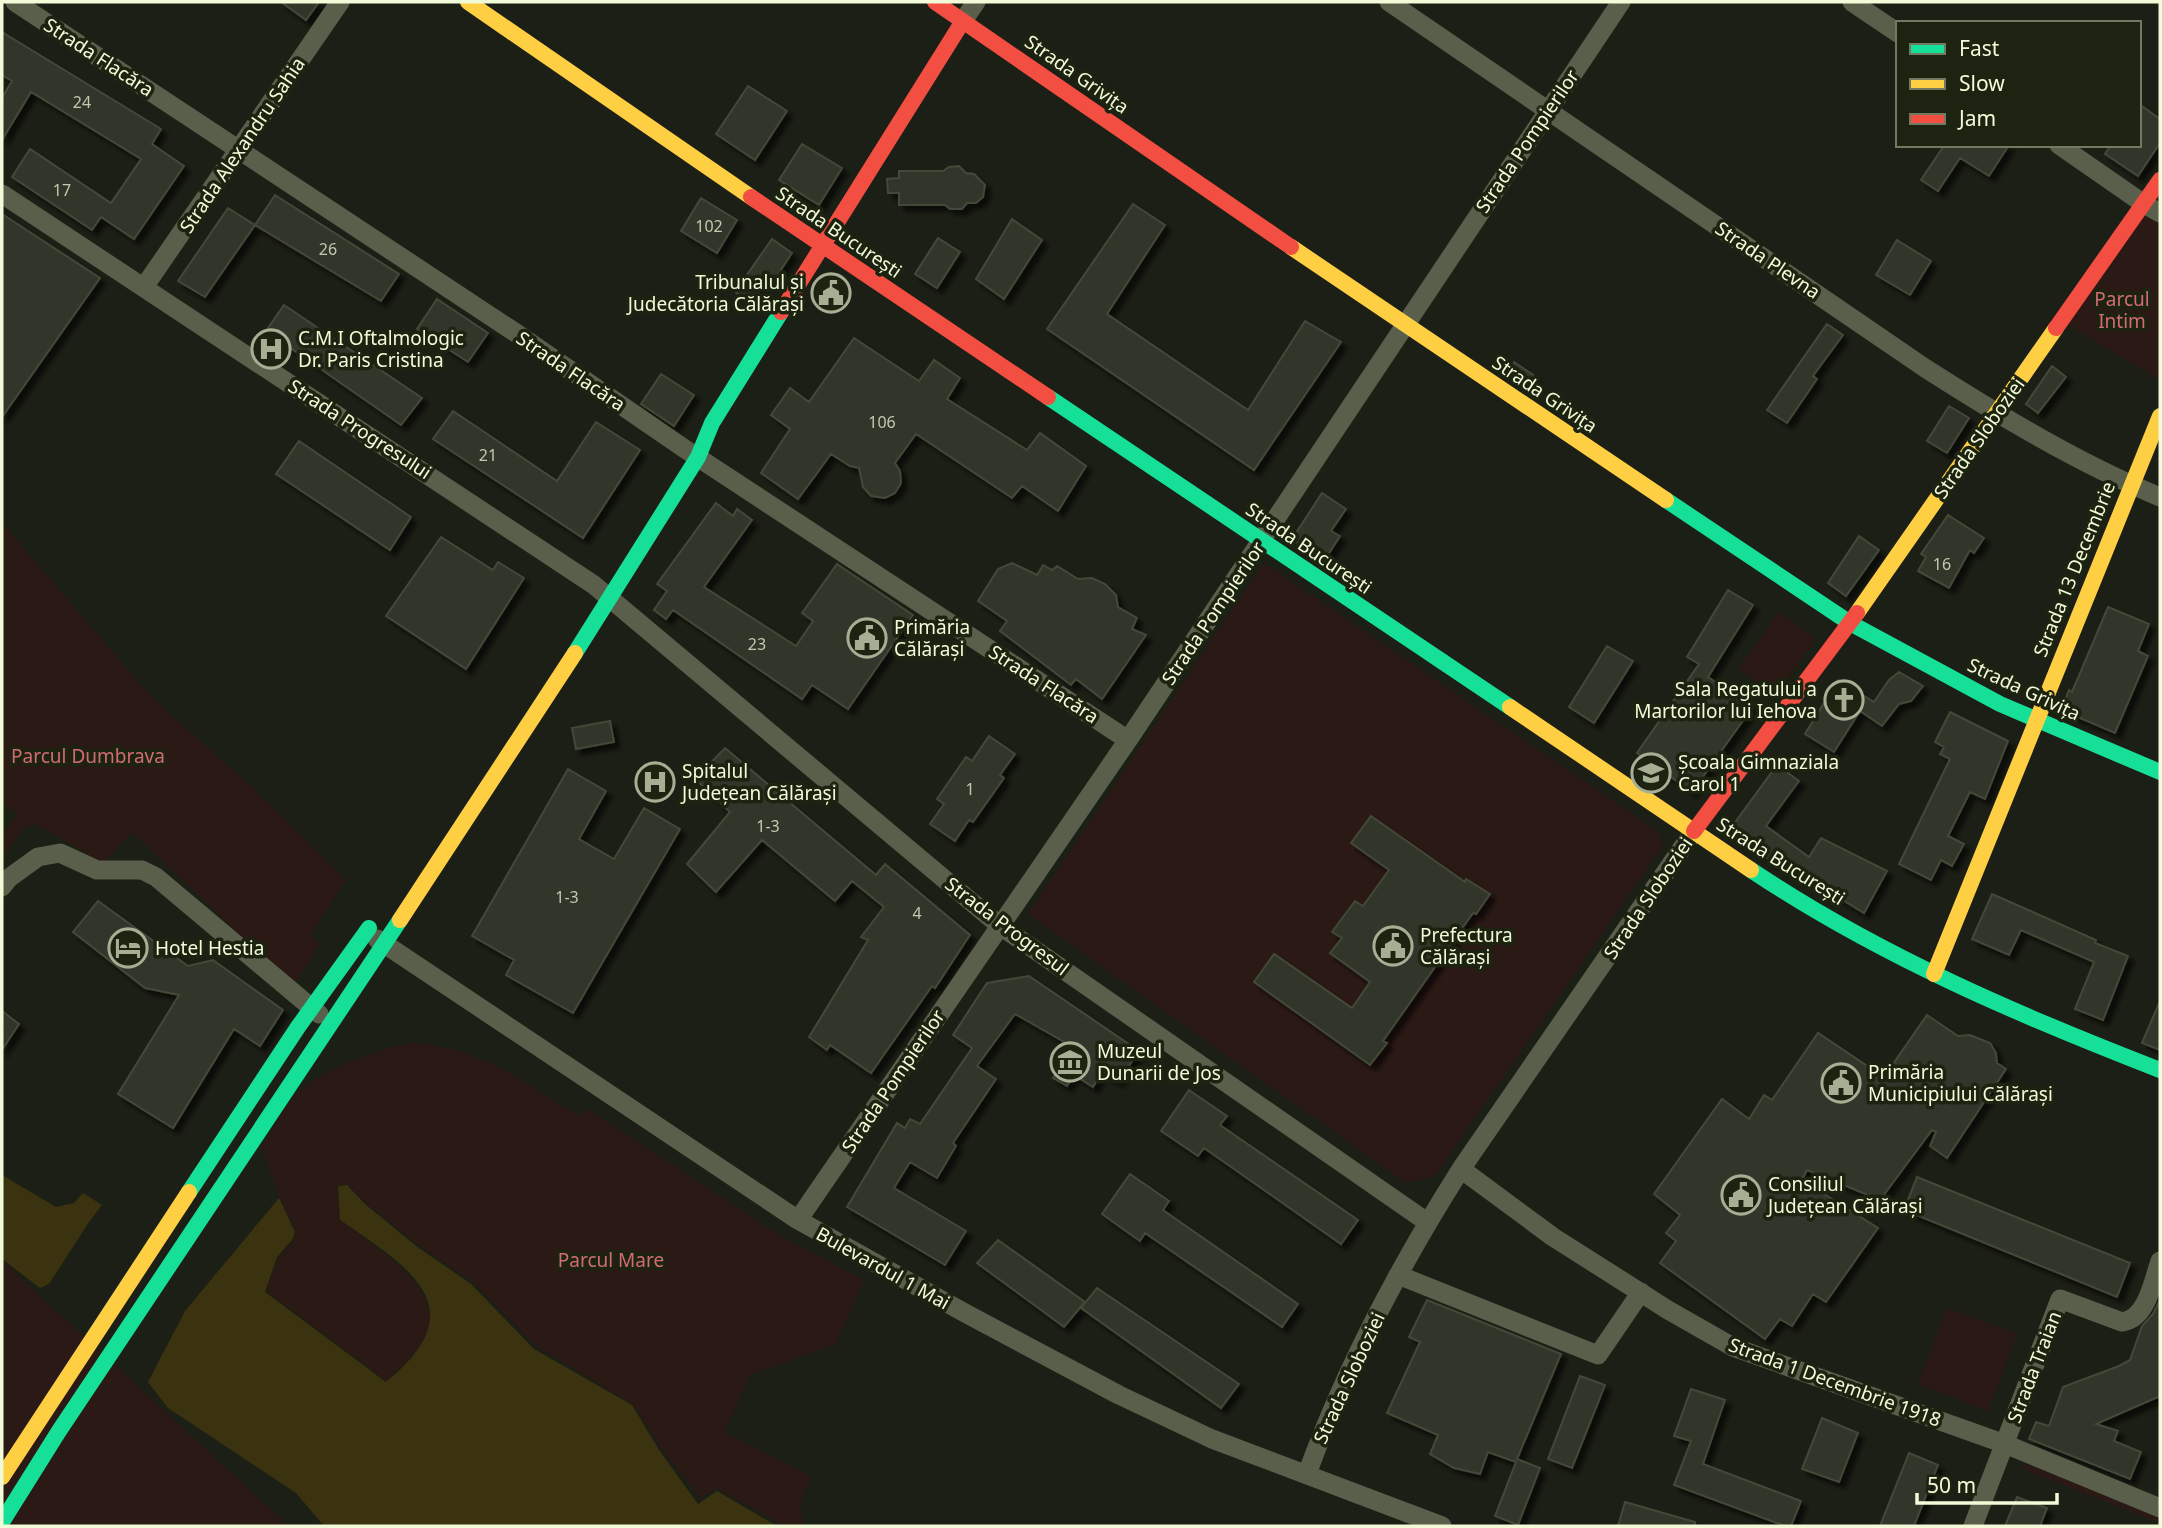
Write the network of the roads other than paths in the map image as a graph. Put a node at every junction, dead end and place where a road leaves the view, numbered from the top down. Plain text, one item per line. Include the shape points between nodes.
1 (15, 2) edge
2 (340, 2) edge
3 (468, 2) edge
4 (935, 2) edge
5 (976, 2) edge
6 (1389, 2) edge
7 (1621, 2) edge
8 (1852, 2) edge
9 (963, 21) junction
10 (1896, 32) edge
11 (1548, 109) junction
12 (2062, 147) edge
13 (239, 149) junction
14 (2160, 180) edge
15 (2, 194) edge
16 (2152, 209) edge
17 (824, 247) junction
18 (144, 288) junction
19 (1405, 325) junction
20 (1996, 414) junction
21 (2160, 415) edge
22 (692, 453) junction
23 (663, 483) dead end
24 (2131, 485) junction
25 (2160, 497) edge
26 (1262, 542) junction
27 (610, 599) junction
28 (1850, 623) junction
29 (2035, 719) junction
30 (1128, 740) junction
31 (2160, 772) edge
32 (1694, 831) junction
33 (2, 887) edge
34 (378, 914) dead end
35 (999, 925) junction
36 (366, 932) junction
37 (384, 943) junction
38 (1934, 974) junction
39 (311, 1008) junction
40 (331, 1022) junction
41 (2160, 1070) edge
42 (1461, 1169) junction
43 (798, 1220) junction
44 (1427, 1222) junction
45 (2160, 1261) edge
46 (1398, 1275) junction
47 (1641, 1292) junction
48 (2005, 1444) junction
49 (1307, 1474) junction
50 (2, 1477) edge
51 (2160, 1508) edge
52 (2, 1522) edge
53 (1442, 1526) edge
54 (1973, 1526) edge

1 - 13 street, Strada Flacăra
2 - 13 street, Strada Alexandru Sahia
3 - 17 main road, Strada București
4 - 9 main road, Strada Grivița
5 - 9 street
6 - 11 street, Strada Plevna
7 - 11 street, Strada Pompierilor
8 - 10 street
9 - 17 main road
9 - 19 main road, Strada Grivița
11 - 19 street, Strada Pompierilor
11 - 20 street, Strada Plevna
12 - 16 street
13 - 18 street, Strada Alexandru Sahia
13 - 22 street, Strada Flacăra
14 - 16 main road, Strada Sloboziei
15 - 18 street, Strada Progresului
16 - 20 main road, Strada Sloboziei
17 - 22 main road
17 - 26 main road, Strada București
18 - 27 street, Strada Progresului
19 - 26 street, Strada Pompierilor
19 - 28 main road, Strada Grivița
20 - 24 street, Strada Plevna
20 - 28 main road, Strada Sloboziei
21 - 24 main road, Strada 13 Decembrie
22 - 23 main road
22 - 27 main road
22 - 30 street, Strada Flacăra
24 - 25 street, Strada Plevna
24 - 29 main road, Strada 13 Decembrie
26 - 30 street, Strada Pompierilor
26 - 32 main road, Strada București
27 - 35 street, Strada Progresul
27 - 37 main road
28 - 29 main road, Strada Grivița
28 - 32 main road, Strada Sloboziei
29 - 31 main road, Strada Grivița
29 - 38 main road, Strada 13 Decembrie
30 - 35 street, Strada Pompierilor
32 - 38 main road, Strada București via 1779,888
32 - 42 street, Strada Sloboziei
33 - 39 street via 38,857 60,853 97,870 142,870
34 - 36 main road
35 - 43 street, Strada Pompierilor
35 - 44 street, Strada Progresul
36 - 37 street, Bulevardul 1 Mai
36 - 39 main road
37 - 40 main road
37 - 43 street, Bulevardul 1 Mai
38 - 41 main road, Strada București via 2054,1029
39 - 40 street
39 - 50 main road
40 - 52 main road
42 - 44 street, Strada Sloboziei
42 - 47 street, Strada 1 Decembrie 1918 via 1553,1237
43 - 49 street, Bulevardul 1 Mai via 1119,1395 1212,1439
44 - 46 street, Strada Sloboziei
45 - 48 street, Strada Traian via 2140,1313 2129,1321 2060,1299
46 - 47 street via 1598,1355
46 - 49 street, Strada Sloboziei via 1330,1411
47 - 48 street, Strada 1 Decembrie 1918 via 1733,1347
48 - 51 street, Strada 1 Decembrie 1918
48 - 54 street, Strada Traian
49 - 53 street, Bulevardul 1 Mai

